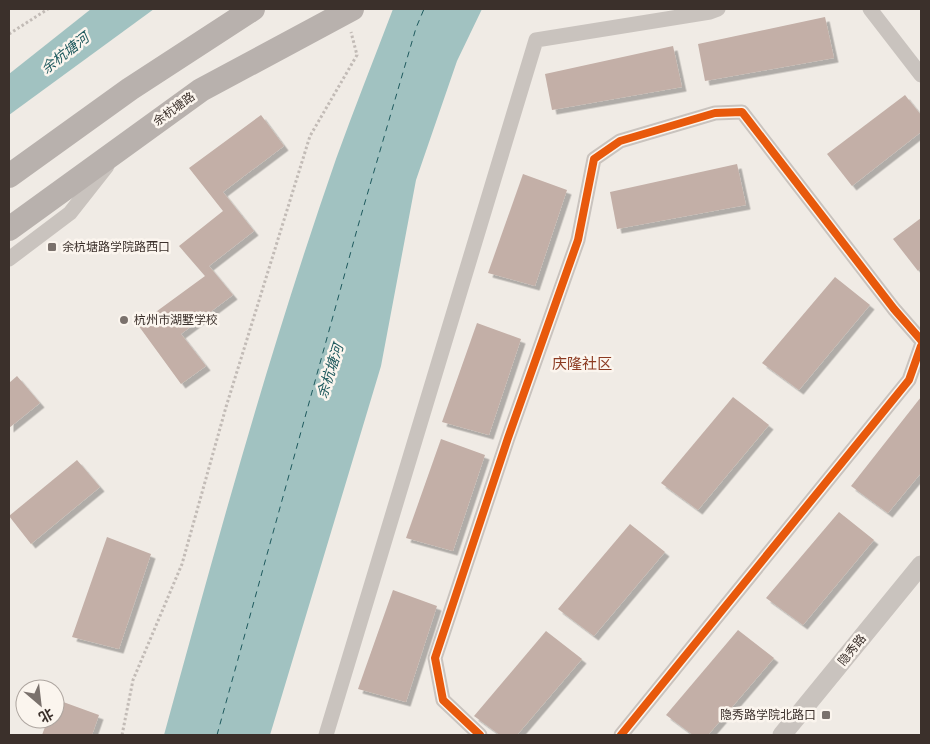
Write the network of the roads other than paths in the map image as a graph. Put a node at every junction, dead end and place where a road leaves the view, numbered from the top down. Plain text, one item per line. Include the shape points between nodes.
1 (253, 9) edge
2 (718, 9) edge
3 (870, 9) edge
4 (351, 18) edge
5 (921, 75) edge
6 (123, 146) junction
7 (9, 176) edge
8 (9, 229) edge
9 (9, 259) edge
10 (921, 340) edge
11 (921, 346) edge
12 (921, 565) edge
13 (326, 735) edge
14 (480, 735) edge
15 (621, 735) edge
16 (782, 735) edge

1 - 7 main road via 130,89
2 - 13 street via 536,40
3 - 5 street
4 - 6 main road, 余杭塘路 via 276,49 201,90
6 - 8 main road, 余杭塘路
6 - 9 street via 70,213
10 - 14 street via 742,112 716,113 620,141 594,159 578,240 435,658 443,700
11 - 15 street via 909,380
12 - 16 street, 隐秀路

